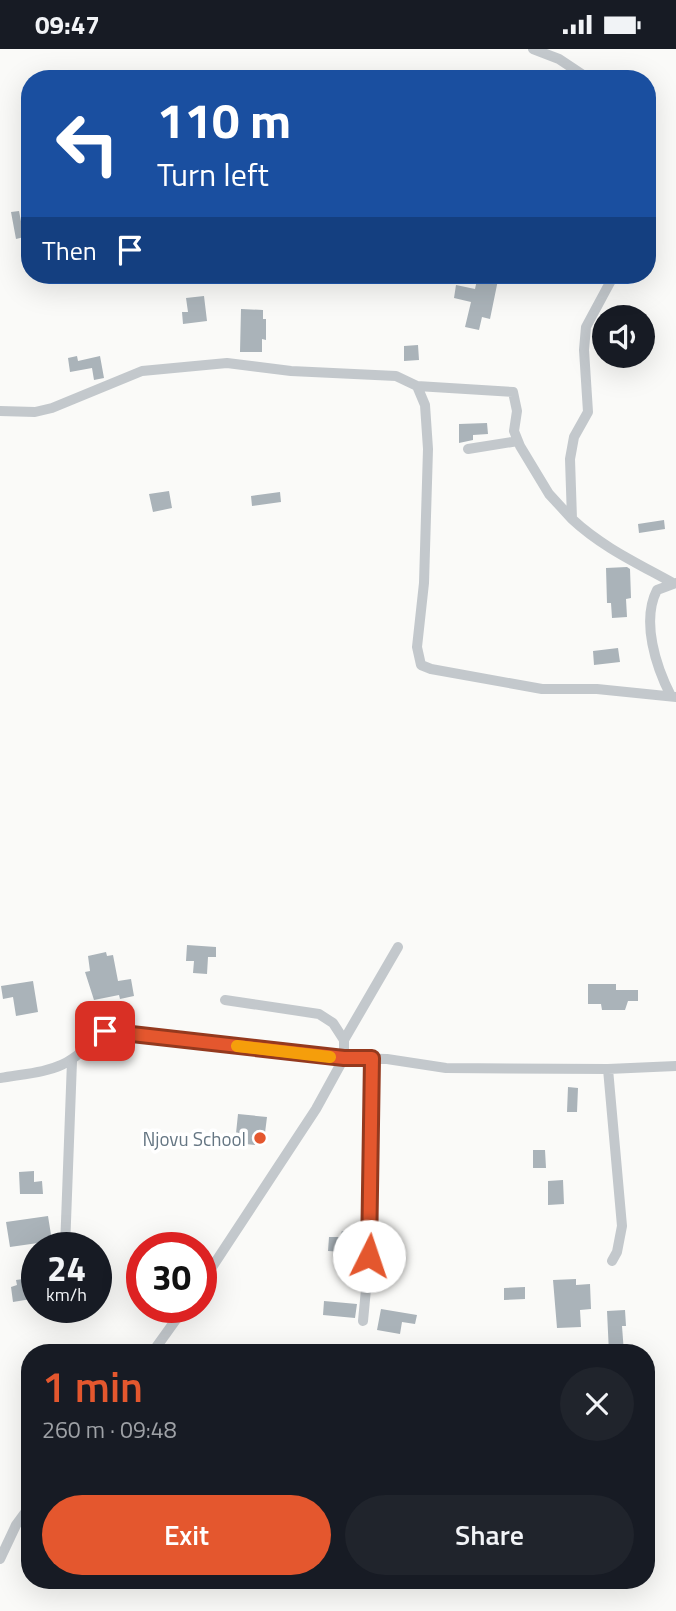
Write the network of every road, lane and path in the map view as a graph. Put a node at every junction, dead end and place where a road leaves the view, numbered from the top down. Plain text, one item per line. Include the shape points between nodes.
1 (533, 49) edge
2 (576, 70) edge
3 (609, 284) edge
4 (417, 386) junction
5 (0, 411) edge
6 (518, 441) junction
7 (468, 449) dead end
8 (572, 519) junction
9 (675, 583) edge
10 (673, 696) edge
11 (398, 947) dead end
12 (225, 1000) dead end
13 (344, 1040) junction
14 (344, 1058) junction
15 (372, 1058) junction
16 (72, 1061) junction
17 (676, 1066) edge
18 (608, 1069) junction
19 (0, 1078) edge
20 (66, 1232) edge
21 (217, 1260) edge
22 (612, 1261) dead end
23 (363, 1321) dead end
24 (174, 1323) edge
25 (158, 1344) edge
26 (21, 1518) edge
27 (0, 1559) edge

1 - 2 street
3 - 8 street via 586,327 588,412 574,437 570,459
4 - 5 street via 396,376 291,372 227,363 142,371 52,408
4 - 6 street via 513,392
4 - 10 street via 425,405 428,449 417,647 421,665 542,689
6 - 7 street
6 - 8 street via 549,494
8 - 9 street via 616,554
9 - 10 street via 657,590 651,611 655,655
11 - 13 street
12 - 13 street via 319,1014 333,1023
13 - 14 street
14 - 15 street
14 - 16 street via 105,1031
14 - 21 street
15 - 18 street via 446,1068
15 - 23 street via 371,1236
16 - 19 street via 50,1070
16 - 20 street
17 - 18 street
18 - 22 street via 622,1226
24 - 25 street
26 - 27 street

